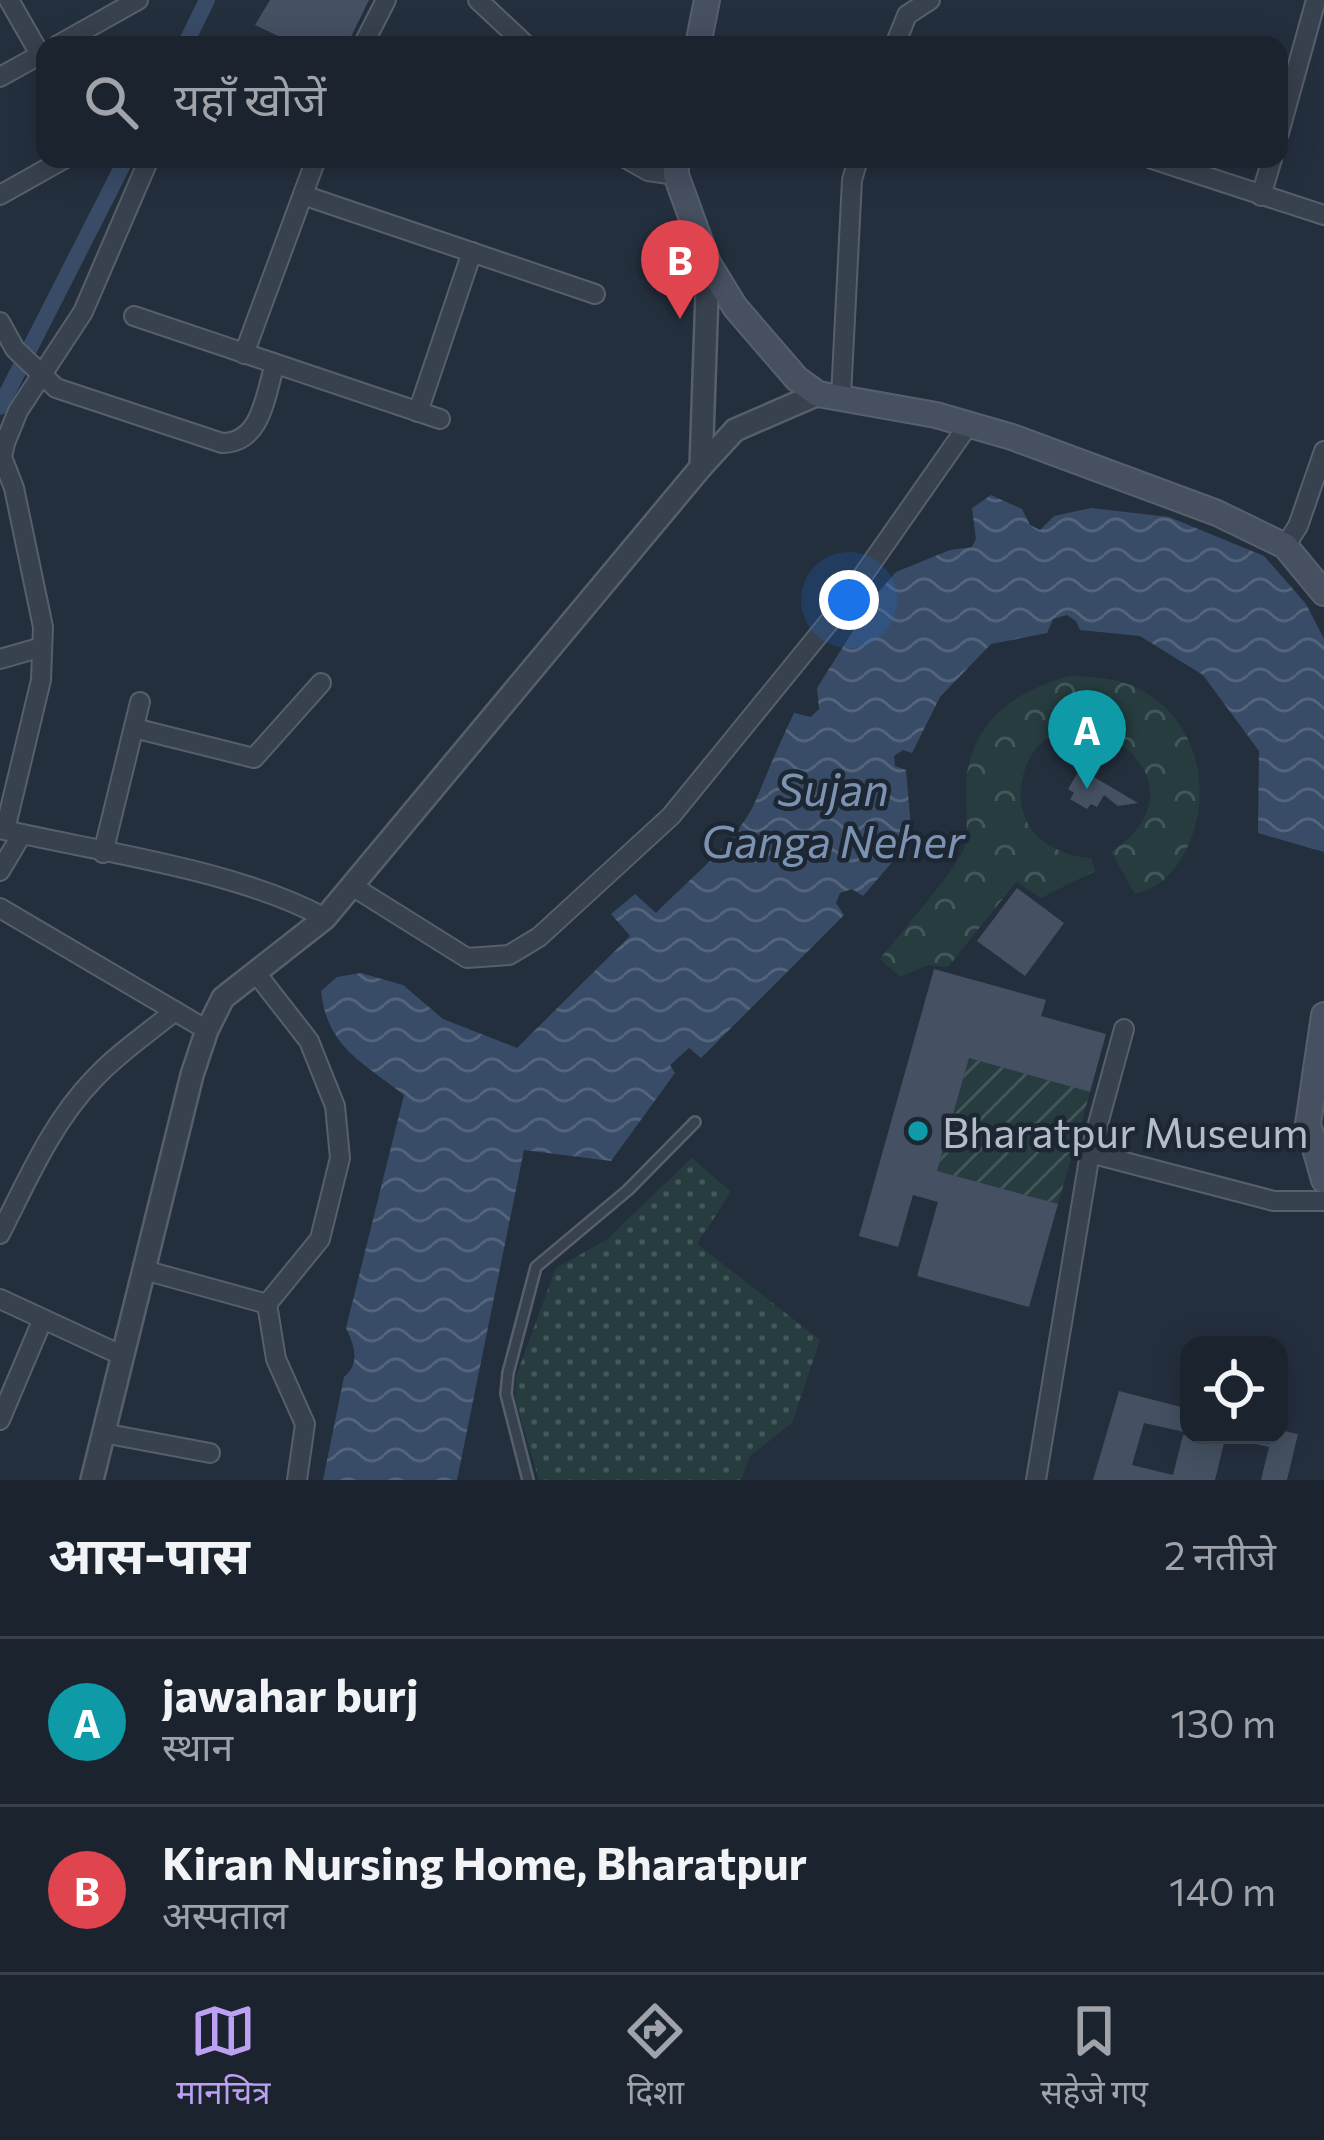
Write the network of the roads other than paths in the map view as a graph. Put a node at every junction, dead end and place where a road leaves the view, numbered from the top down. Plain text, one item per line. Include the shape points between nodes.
1 (9, 0) edge
2 (138, 0) edge
3 (386, 0) edge
4 (478, 0) edge
5 (707, 0) edge
6 (931, 0) edge
7 (1316, 0) edge
8 (77, 36) edge
9 (368, 36) edge
10 (516, 36) edge
11 (700, 36) edge
12 (899, 36) edge
13 (36, 38) edge
14 (36, 59) edge
15 (0, 77) edge
16 (1288, 101) edge
17 (48, 168) edge
18 (145, 168) edge
19 (313, 168) edge
20 (676, 168) edge
21 (855, 168) edge
22 (1179, 168) edge
23 (1270, 168) edge
24 (0, 195) edge
25 (303, 195) junction
26 (1262, 196) junction
27 (1324, 215) edge
28 (472, 252) junction
29 (709, 263) junction
30 (596, 294) dead end
31 (134, 316) dead end
32 (0, 322) edge
33 (244, 354) junction
34 (274, 364) junction
35 (44, 376) junction
36 (829, 395) junction
37 (418, 412) junction
38 (440, 418) dead end
39 (969, 424) junction
40 (1324, 451) edge
41 (701, 467) junction
42 (1285, 546) junction
43 (1324, 592) edge
44 (42, 647) junction
45 (0, 659) edge
46 (321, 682) dead end
47 (140, 702) dead end
48 (134, 728) junction
49 (9, 831) edge
50 (103, 853) junction
51 (0, 871) edge
52 (352, 886) junction
53 (0, 908) edge
54 (325, 918) junction
55 (256, 973) junction
56 (175, 1011) junction
57 (1324, 1015) edge
58 (1124, 1029) dead end
59 (207, 1030) junction
60 (695, 1122) dead end
61 (1090, 1153) junction
62 (1324, 1180) edge
63 (1324, 1201) edge
64 (0, 1234) edge
65 (144, 1270) junction
66 (0, 1299) edge
67 (267, 1304) junction
68 (42, 1321) junction
69 (121, 1355) junction
70 (0, 1420) edge
71 (103, 1432) junction
72 (210, 1454) dead end
73 (92, 1480) edge
74 (297, 1480) edge
75 (528, 1480) edge
76 (1036, 1480) edge

1 - 13 street
2 - 8 street
3 - 9 street
4 - 10 street
5 - 11 main road
6 - 12 street via 907,15
7 - 16 street
14 - 15 street
17 - 24 street
18 - 35 street via 83,312
19 - 25 street
20 - 29 main road
21 - 36 street
22 - 26 street
23 - 26 street
25 - 28 street
25 - 33 street
26 - 27 street
28 - 30 street
28 - 37 street
29 - 36 main road via 796,379
29 - 41 street
31 - 33 street
32 - 35 street
33 - 34 street
34 - 35 street via 254,429 236,443 56,388
34 - 37 street
35 - 44 street via 18,410 2,457 33,573
36 - 39 main road
36 - 41 street via 735,430
37 - 38 street
39 - 42 main road via 1217,513
39 - 52 street via 838,610 671,816 539,937 509,955 467,958
40 - 42 street
41 - 52 street
42 - 43 main road
44 - 45 street
44 - 49 street
46 - 48 street via 254,758
47 - 48 street
48 - 50 street
49 - 50 street
49 - 51 street
50 - 54 street via 224,880
52 - 54 street
53 - 56 street
54 - 55 street
55 - 59 street via 223,998
55 - 67 street via 309,1041 335,1106 340,1157 320,1239
56 - 59 street
56 - 64 street via 74,1103
57 - 62 main road via 1308,1124
58 - 61 street
59 - 65 street
60 - 75 lane via 536,1267 506,1394
61 - 63 street via 1274,1202
61 - 76 street
65 - 67 street
65 - 69 street
66 - 68 street
67 - 74 street via 276,1359 304,1424
68 - 69 street
68 - 70 street
69 - 71 street
71 - 72 street
71 - 73 street

